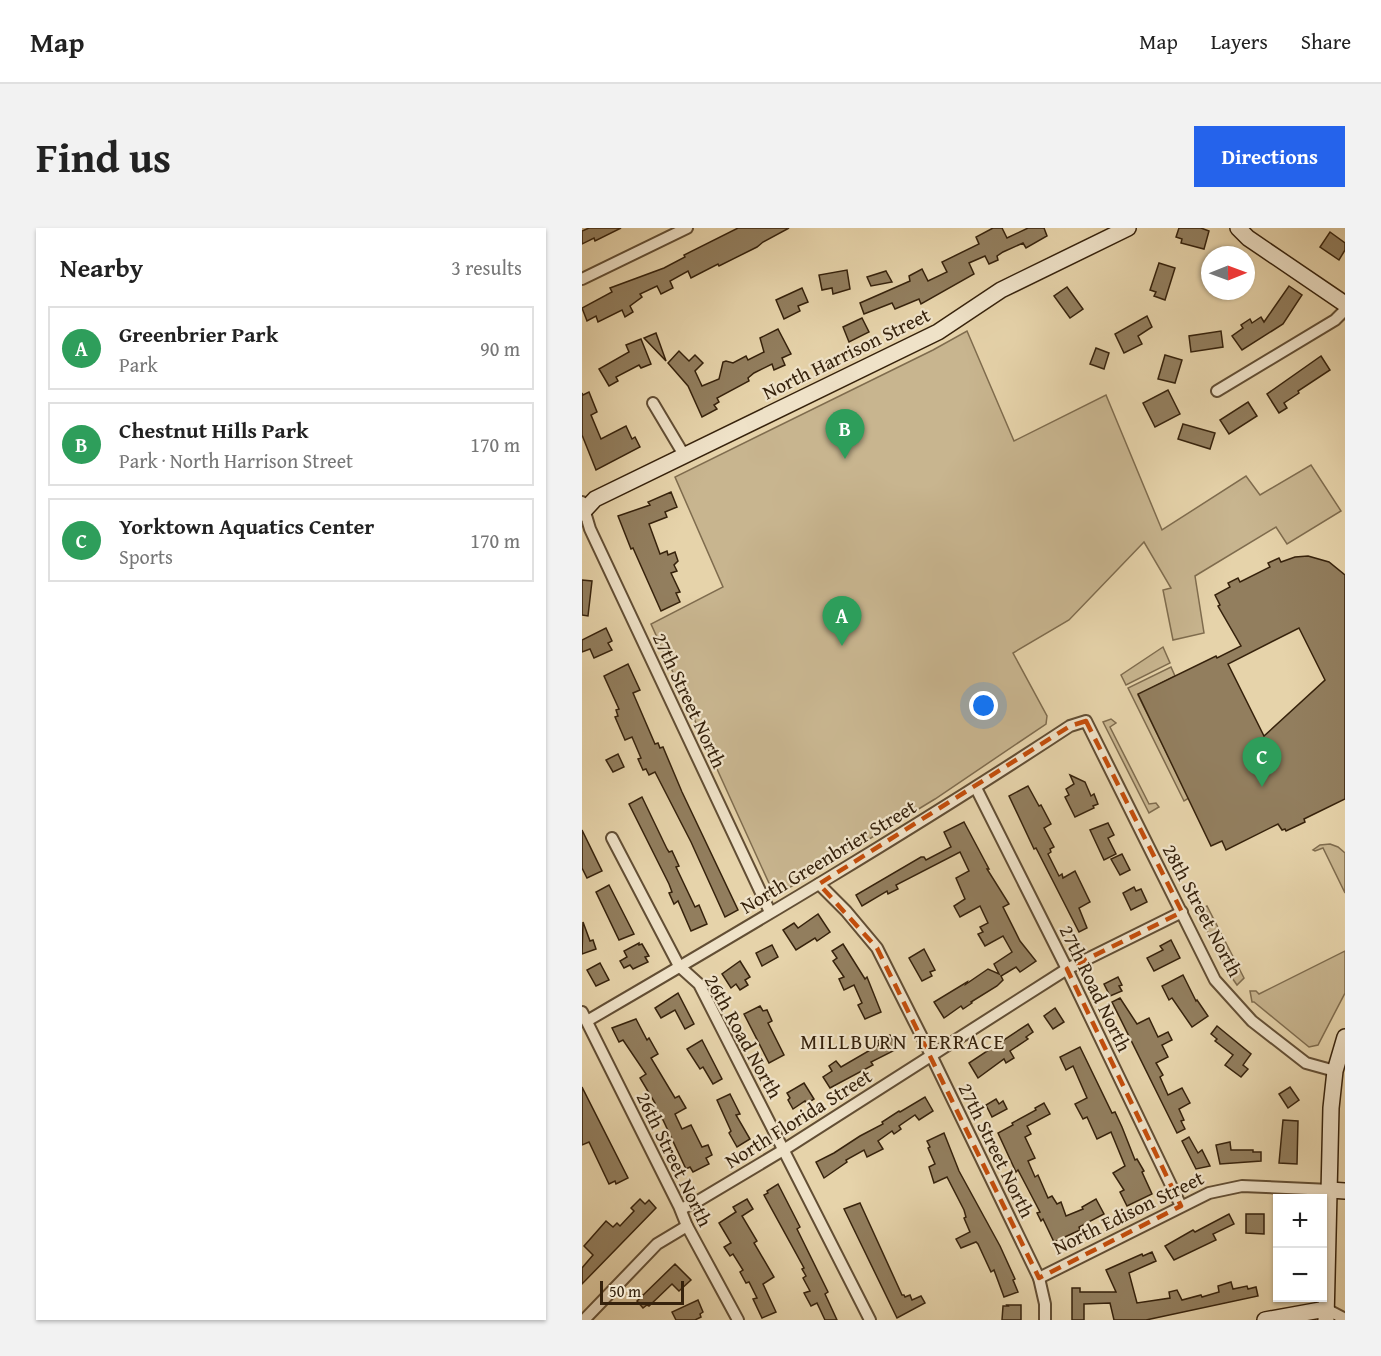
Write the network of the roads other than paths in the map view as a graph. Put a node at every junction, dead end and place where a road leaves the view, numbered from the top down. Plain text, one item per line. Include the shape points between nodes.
1 (687, 228) edge
2 (1128, 228) edge
3 (1238, 228) edge
4 (582, 279) edge
5 (1345, 304) edge
6 (1345, 310) edge
7 (1216, 391) dead end
8 (653, 403) dead end
9 (684, 455) junction
10 (583, 509) edge
11 (1086, 721) joint
12 (976, 788) junction
13 (612, 838) dead end
14 (819, 884) junction
15 (770, 912) junction
16 (1182, 912) junction
17 (679, 966) junction
18 (1067, 969) junction
19 (584, 1016) edge
20 (1345, 1037) edge
21 (932, 1057) junction
22 (1335, 1071) junction
23 (784, 1149) junction
24 (1337, 1190) edge
25 (1181, 1206) junction
26 (681, 1209) junction
27 (687, 1226) junction
28 (1039, 1278) junction
29 (1326, 1314) edge
30 (1345, 1319) edge
31 (584, 1320) edge
32 (738, 1320) edge
33 (870, 1320) edge
34 (1045, 1320) edge
35 (1265, 1320) edge

1 - 4 street
2 - 9 street, North Harrison Street via 1001,290 938,332
3 - 5 street
6 - 7 street via 1335,321
8 - 9 street
9 - 10 street, North Harrison Street via 595,499
10 - 15 street, 27th Street North
11 - 12 street, North Greenbrier Street via 1070,726
11 - 16 street, 28th Street North
12 - 14 street, North Greenbrier Street
12 - 18 street, 27th Road North
13 - 17 street, 26th Road North
14 - 15 street, North Greenbrier Street
14 - 21 street, 27th Street North via 877,948
15 - 17 street, North Greenbrier Street
16 - 18 street, North Florida Street
16 - 22 street, 28th Street North via 1215,980 1252,1021 1306,1063
17 - 19 street, North Greenbrier Street
17 - 23 street, 26th Road North via 699,984
18 - 21 street, North Florida Street
18 - 25 street, 27th Road North
19 - 26 street, 26th Street North
20 - 22 street
21 - 23 street, North Florida Street
21 - 28 street, 27th Street North
22 - 24 street via 1331,1108
23 - 26 street, North Florida Street
23 - 33 street, 26th Road North
24 - 25 street, North Edison Street via 1242,1186 1209,1193
24 - 29 street
25 - 28 street, North Edison Street
26 - 27 street, 26th Street North
27 - 31 street via 657,1245
27 - 32 street, 26th Street North
28 - 34 street, 27th Street North
29 - 30 street
29 - 35 street

